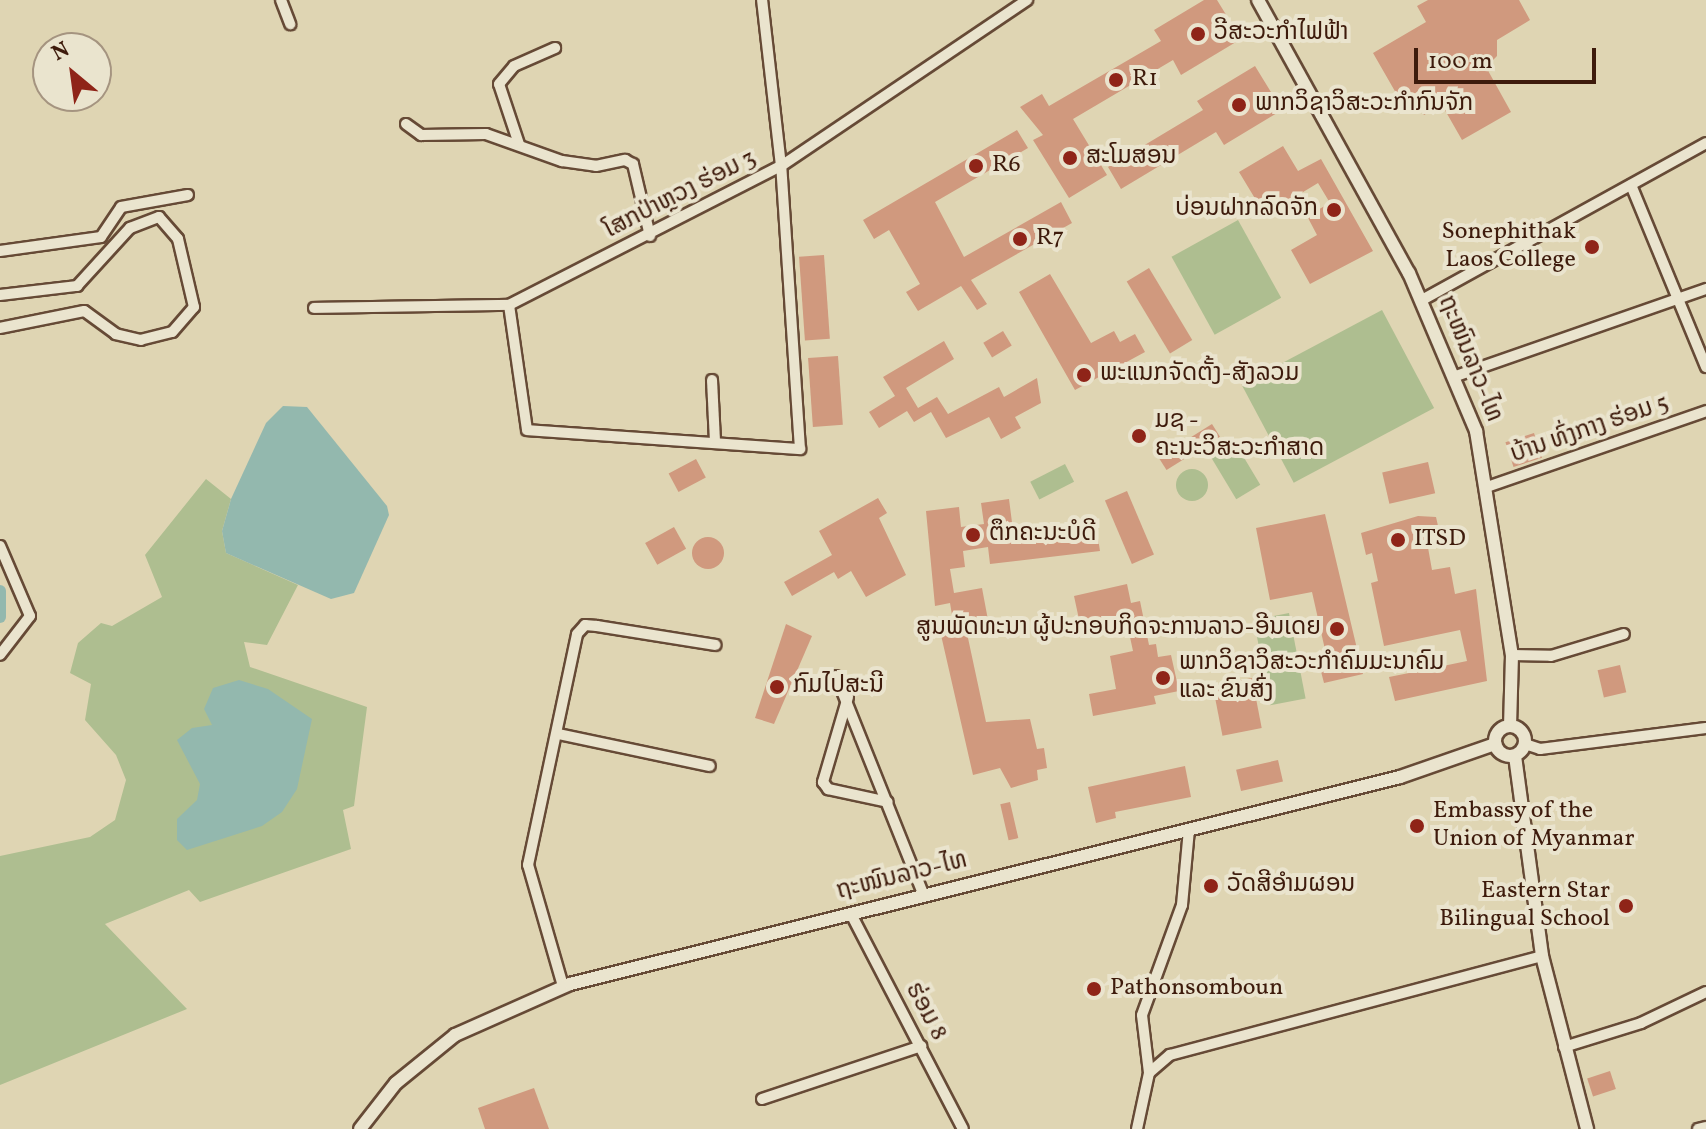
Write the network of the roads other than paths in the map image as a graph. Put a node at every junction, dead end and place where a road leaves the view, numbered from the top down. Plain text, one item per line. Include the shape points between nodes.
1 (281, 0) edge
2 (762, 0) edge
3 (1027, 0) edge
4 (1258, 0) edge
5 (290, 24) dead end
6 (555, 48) dead end
7 (406, 124) dead end
8 (1706, 143) edge
9 (519, 144) junction
10 (781, 166) junction
11 (1631, 185) junction
12 (188, 195) dead end
13 (650, 236) junction
14 (0, 251) edge
15 (1706, 289) edge
16 (0, 295) edge
17 (1678, 297) junction
18 (1422, 300) junction
19 (509, 305) junction
20 (314, 308) dead end
21 (0, 328) edge
22 (1706, 367) edge
23 (1456, 376) junction
24 (712, 380) dead end
25 (1706, 411) edge
26 (715, 441) junction
27 (1487, 487) junction
28 (0, 546) edge
29 (1624, 634) dead end
30 (715, 645) dead end
31 (0, 655) edge
32 (1512, 655) junction
33 (836, 676) dead end
34 (848, 697) junction
35 (1510, 725) junction
36 (1702, 725) edge
37 (558, 734) junction
38 (1495, 744) junction
39 (1525, 744) junction
40 (1515, 756) junction
41 (710, 766) dead end
42 (888, 802) junction
43 (1189, 829) junction
44 (923, 894) junction
45 (851, 914) junction
46 (1542, 956) junction
47 (563, 986) junction
48 (1706, 992) edge
49 (921, 1046) junction
50 (1564, 1047) junction
51 (1149, 1073) junction
52 (762, 1099) dead end
53 (1706, 1127) edge
54 (360, 1129) edge
55 (963, 1129) edge
56 (1137, 1129) edge
57 (1587, 1129) edge
58 (1698, 1129) edge

1 - 5 street
2 - 10 street
3 - 10 street, ໂສກປ່າຫຼວງ ຮ່ອມ 3
4 - 18 street, ຖະໜົນລາວ-ໄທ
6 - 9 street via 514,66 499,84
7 - 9 street via 421,135 486,134
8 - 11 street
9 - 13 street via 562,161 633,164
10 - 13 street, ໂສກປ່າຫຼວງ ຮ່ອມ 3
10 - 26 street via 800,449
11 - 17 street
11 - 18 street
12 - 14 street via 121,207 101,237
13 - 19 street, ໂສກປ່າຫຼວງ ຮ່ອມ 3
15 - 17 street
16 - 21 street via 77,286 130,228 159,217 178,239 194,307 172,332 141,340 116,334 87,311
17 - 22 street
17 - 23 street
18 - 23 street, ຖະໜົນລາວ-ໄທ
19 - 20 street, ໂສກປ່າຫຼວງ ຮ່ອມ 3
19 - 26 street via 527,430
23 - 27 street, ຖະໜົນລາວ-ໄທ via 1476,431
24 - 26 street
25 - 27 street, ບ້ານ ທົ່ງກາງ ຮ່ອມ 5
27 - 32 street, ຖະໜົນລາວ-ໄທ
28 - 31 street via 30,616
29 - 32 street via 1551,656
30 - 37 street via 585,625 577,634
32 - 35 street, ຖະໜົນລາວ-ໄທ
33 - 34 street
34 - 42 street
34 - 42 street via 823,782 828,789
35 - 38 street via 1498,731
35 - 39 street via 1522,731
36 - 39 street via 1540,749
37 - 41 street
37 - 47 street via 528,865
38 - 40 street via 1500,753
38 - 43 street, ຖະໜົນລາວ-ໄທ via 1400,777
39 - 40 street
40 - 46 street
42 - 44 street
43 - 44 street, ຖະໜົນລາວ-ໄທ
43 - 51 street via 1182,905 1142,1015
44 - 45 street, ຖະໜົນລາວ-ໄທ
45 - 47 street, ຖະໜົນລາວ-ໄທ
45 - 49 street, ຮ່ອມ 8
46 - 50 street
46 - 51 street via 1170,1055
47 - 54 street, ຖະໜົນລາວ-ໄທ via 455,1035 396,1083
48 - 50 street via 1641,1023
49 - 52 street
49 - 55 street, ຮ່ອມ 8
50 - 57 street
51 - 56 street
53 - 58 street

